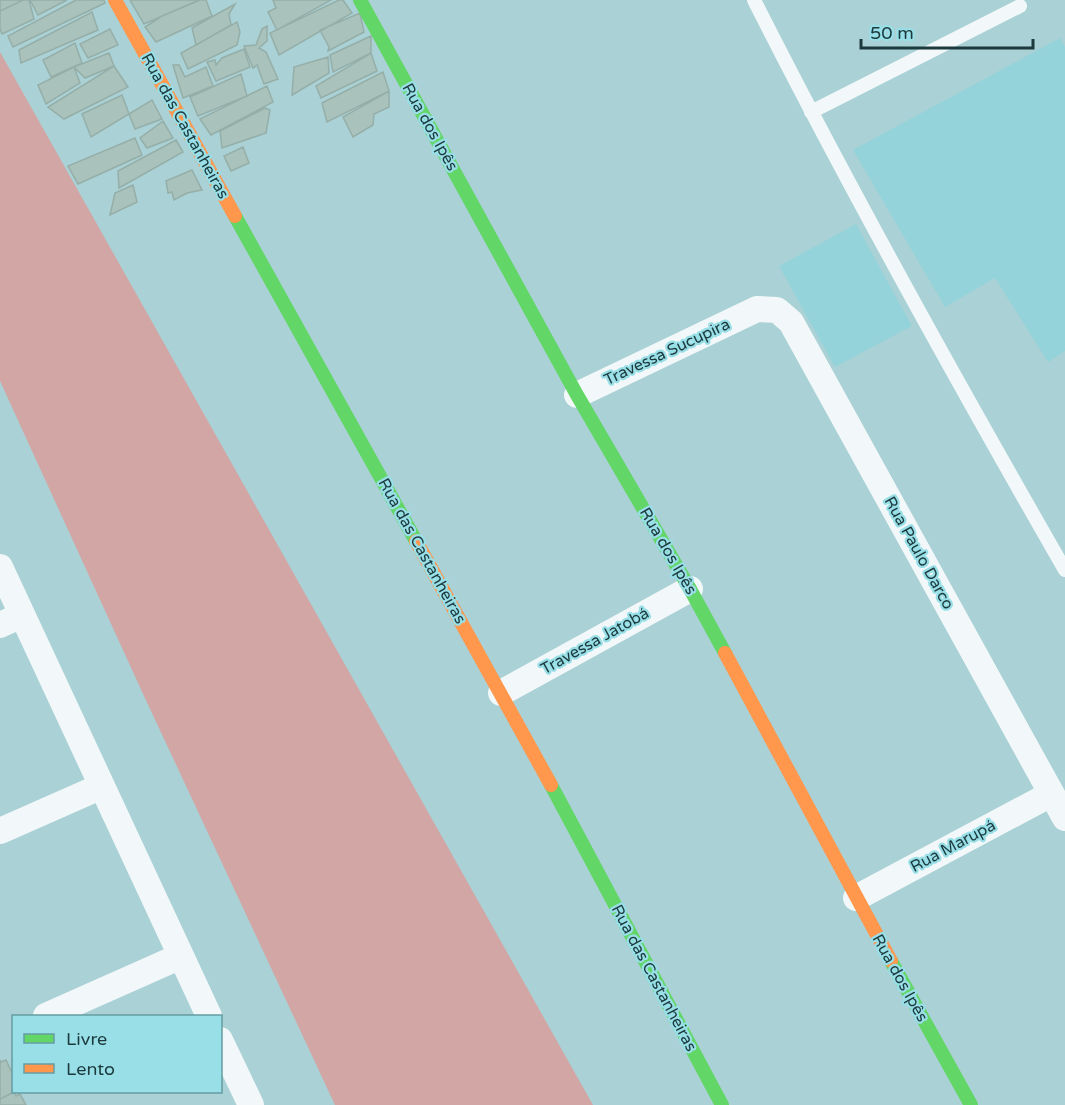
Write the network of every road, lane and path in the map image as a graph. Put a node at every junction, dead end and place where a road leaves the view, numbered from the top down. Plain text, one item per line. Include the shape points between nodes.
1 (115, 0) edge
2 (360, 0) edge
3 (754, 0) edge
4 (1020, 6) dead end
5 (811, 112) junction
6 (757, 309) joint
7 (577, 395) junction
8 (0, 567) edge
9 (1065, 570) edge
10 (690, 588) junction
11 (11, 620) edge
12 (501, 693) junction
13 (102, 786) junction
14 (1051, 794) junction
15 (1065, 818) edge
16 (0, 831) edge
17 (856, 898) junction
18 (181, 956) junction
19 (50, 1015) edge
20 (208, 1015) edge
21 (222, 1044) edge
22 (251, 1105) edge
23 (722, 1105) edge
24 (970, 1105) edge

1 - 12 street, Rua das Castanheiras
2 - 7 street, Rua dos Ipês
3 - 5 lane
4 - 5 lane
5 - 9 lane via 955,378
6 - 7 street, Travessa Sucupira
6 - 14 street, Rua Paulo Darco via 777,310 791,322
7 - 10 street, Rua dos Ipês
8 - 11 street
10 - 12 street, Travessa Jatobá
10 - 17 street, Rua dos Ipês
11 - 13 street
12 - 23 street, Rua das Castanheiras
13 - 16 street
13 - 18 street
14 - 15 street, Rua Paulo Darco
14 - 17 street, Rua Marupá
17 - 24 street, Rua dos Ipês
18 - 19 street
18 - 20 street
21 - 22 street

